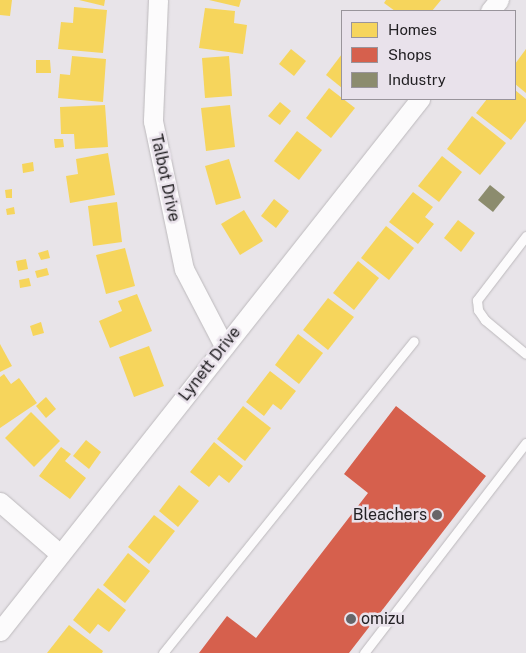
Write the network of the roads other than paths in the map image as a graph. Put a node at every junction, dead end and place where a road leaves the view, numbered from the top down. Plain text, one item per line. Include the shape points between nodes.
1 (158, 0) edge
2 (499, 0) edge
3 (491, 10) edge
4 (419, 100) edge
5 (526, 236) edge
6 (414, 341) dead end
7 (224, 346) junction
8 (526, 354) edge
9 (526, 443) edge
10 (0, 502) edge
11 (60, 554) junction
12 (0, 631) edge
13 (164, 653) edge
14 (364, 653) edge

1 - 7 street, Talbot Drive via 153,121 184,269
2 - 3 street
4 - 7 street, Lynett Drive
5 - 8 lane via 477,300 478,310 486,320
6 - 13 lane
7 - 11 street, Lynett Drive
9 - 14 lane
10 - 11 street
11 - 12 street, Lynett Drive

